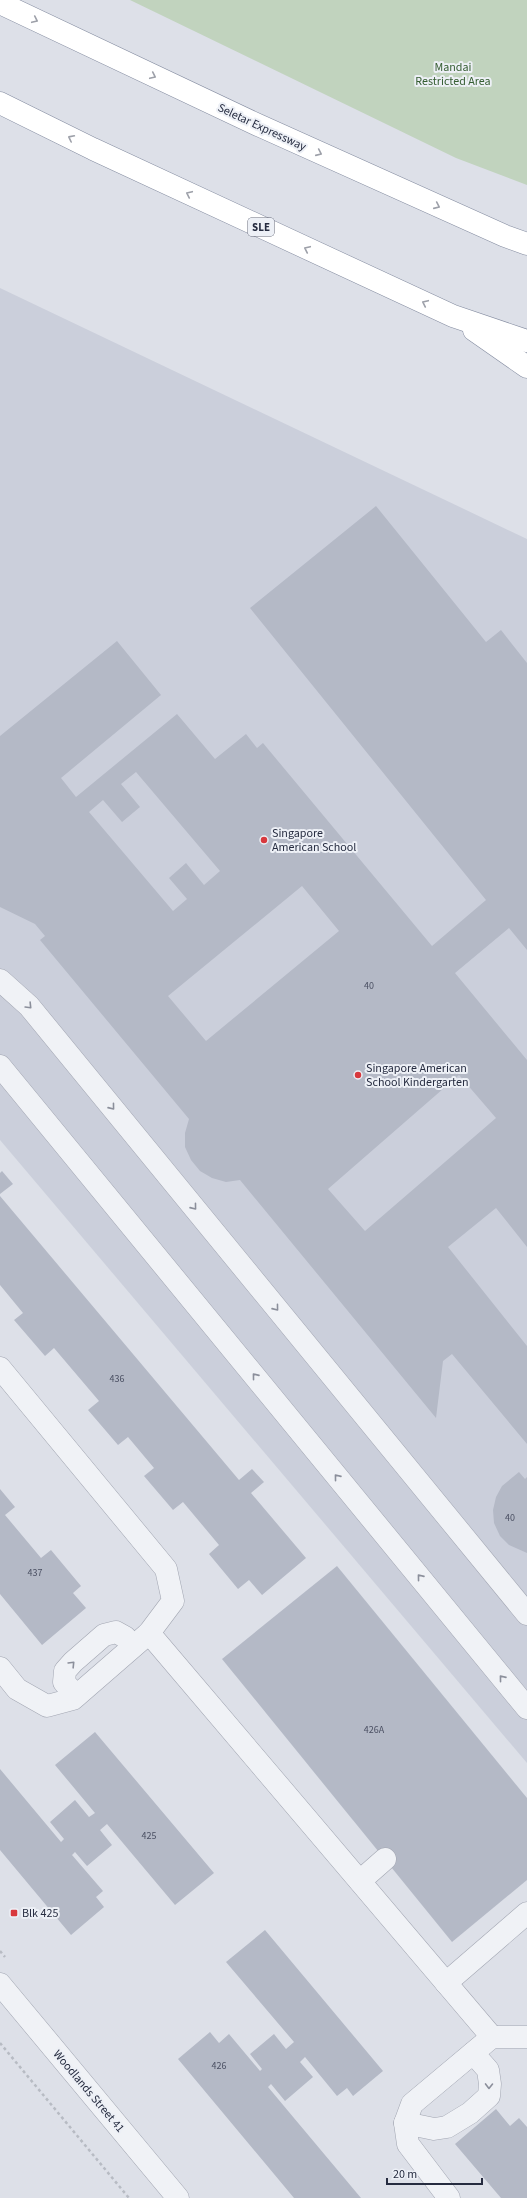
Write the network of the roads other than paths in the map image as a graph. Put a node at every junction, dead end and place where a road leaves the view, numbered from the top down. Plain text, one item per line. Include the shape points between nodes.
1 (0, 3) edge
2 (0, 103) edge
3 (527, 244) edge
4 (453, 316) junction
5 (527, 341) edge
6 (527, 367) edge
7 (0, 980) edge
8 (0, 1066) edge
9 (0, 1368) edge
10 (527, 1614) edge
11 (141, 1640) junction
12 (0, 1668) edge
13 (527, 1708) edge
14 (385, 1859) dead end
15 (360, 1882) junction
16 (527, 1913) edge
17 (446, 1983) junction
18 (0, 1984) edge
19 (492, 2037) junction
20 (527, 2037) edge
21 (473, 2053) junction
22 (405, 2123) junction
23 (178, 2198) edge
24 (449, 2198) edge

1 -> 3 highway, Seletar Expressway via 258,126
4 -> 2 highway, SLE via 100,153
4 - 5 highway, SLE
4 - 6 highway
7 -> 10 street via 30,1006
13 -> 8 street
9 - 11 street via 166,1570 173,1601
11 - 12 street via 73,1699 47,1706 17,1689
11 - 15 street
14 - 15 street
15 - 17 street
16 - 17 street
17 - 19 street
18 - 23 street, Woodlands Street 41
19 - 20 street
19 - 21 street
21 - 22 street via 412,2104
21 -> 22 street via 488,2070 489,2096 470,2113 447,2128 434,2129
22 - 24 street via 408,2144

